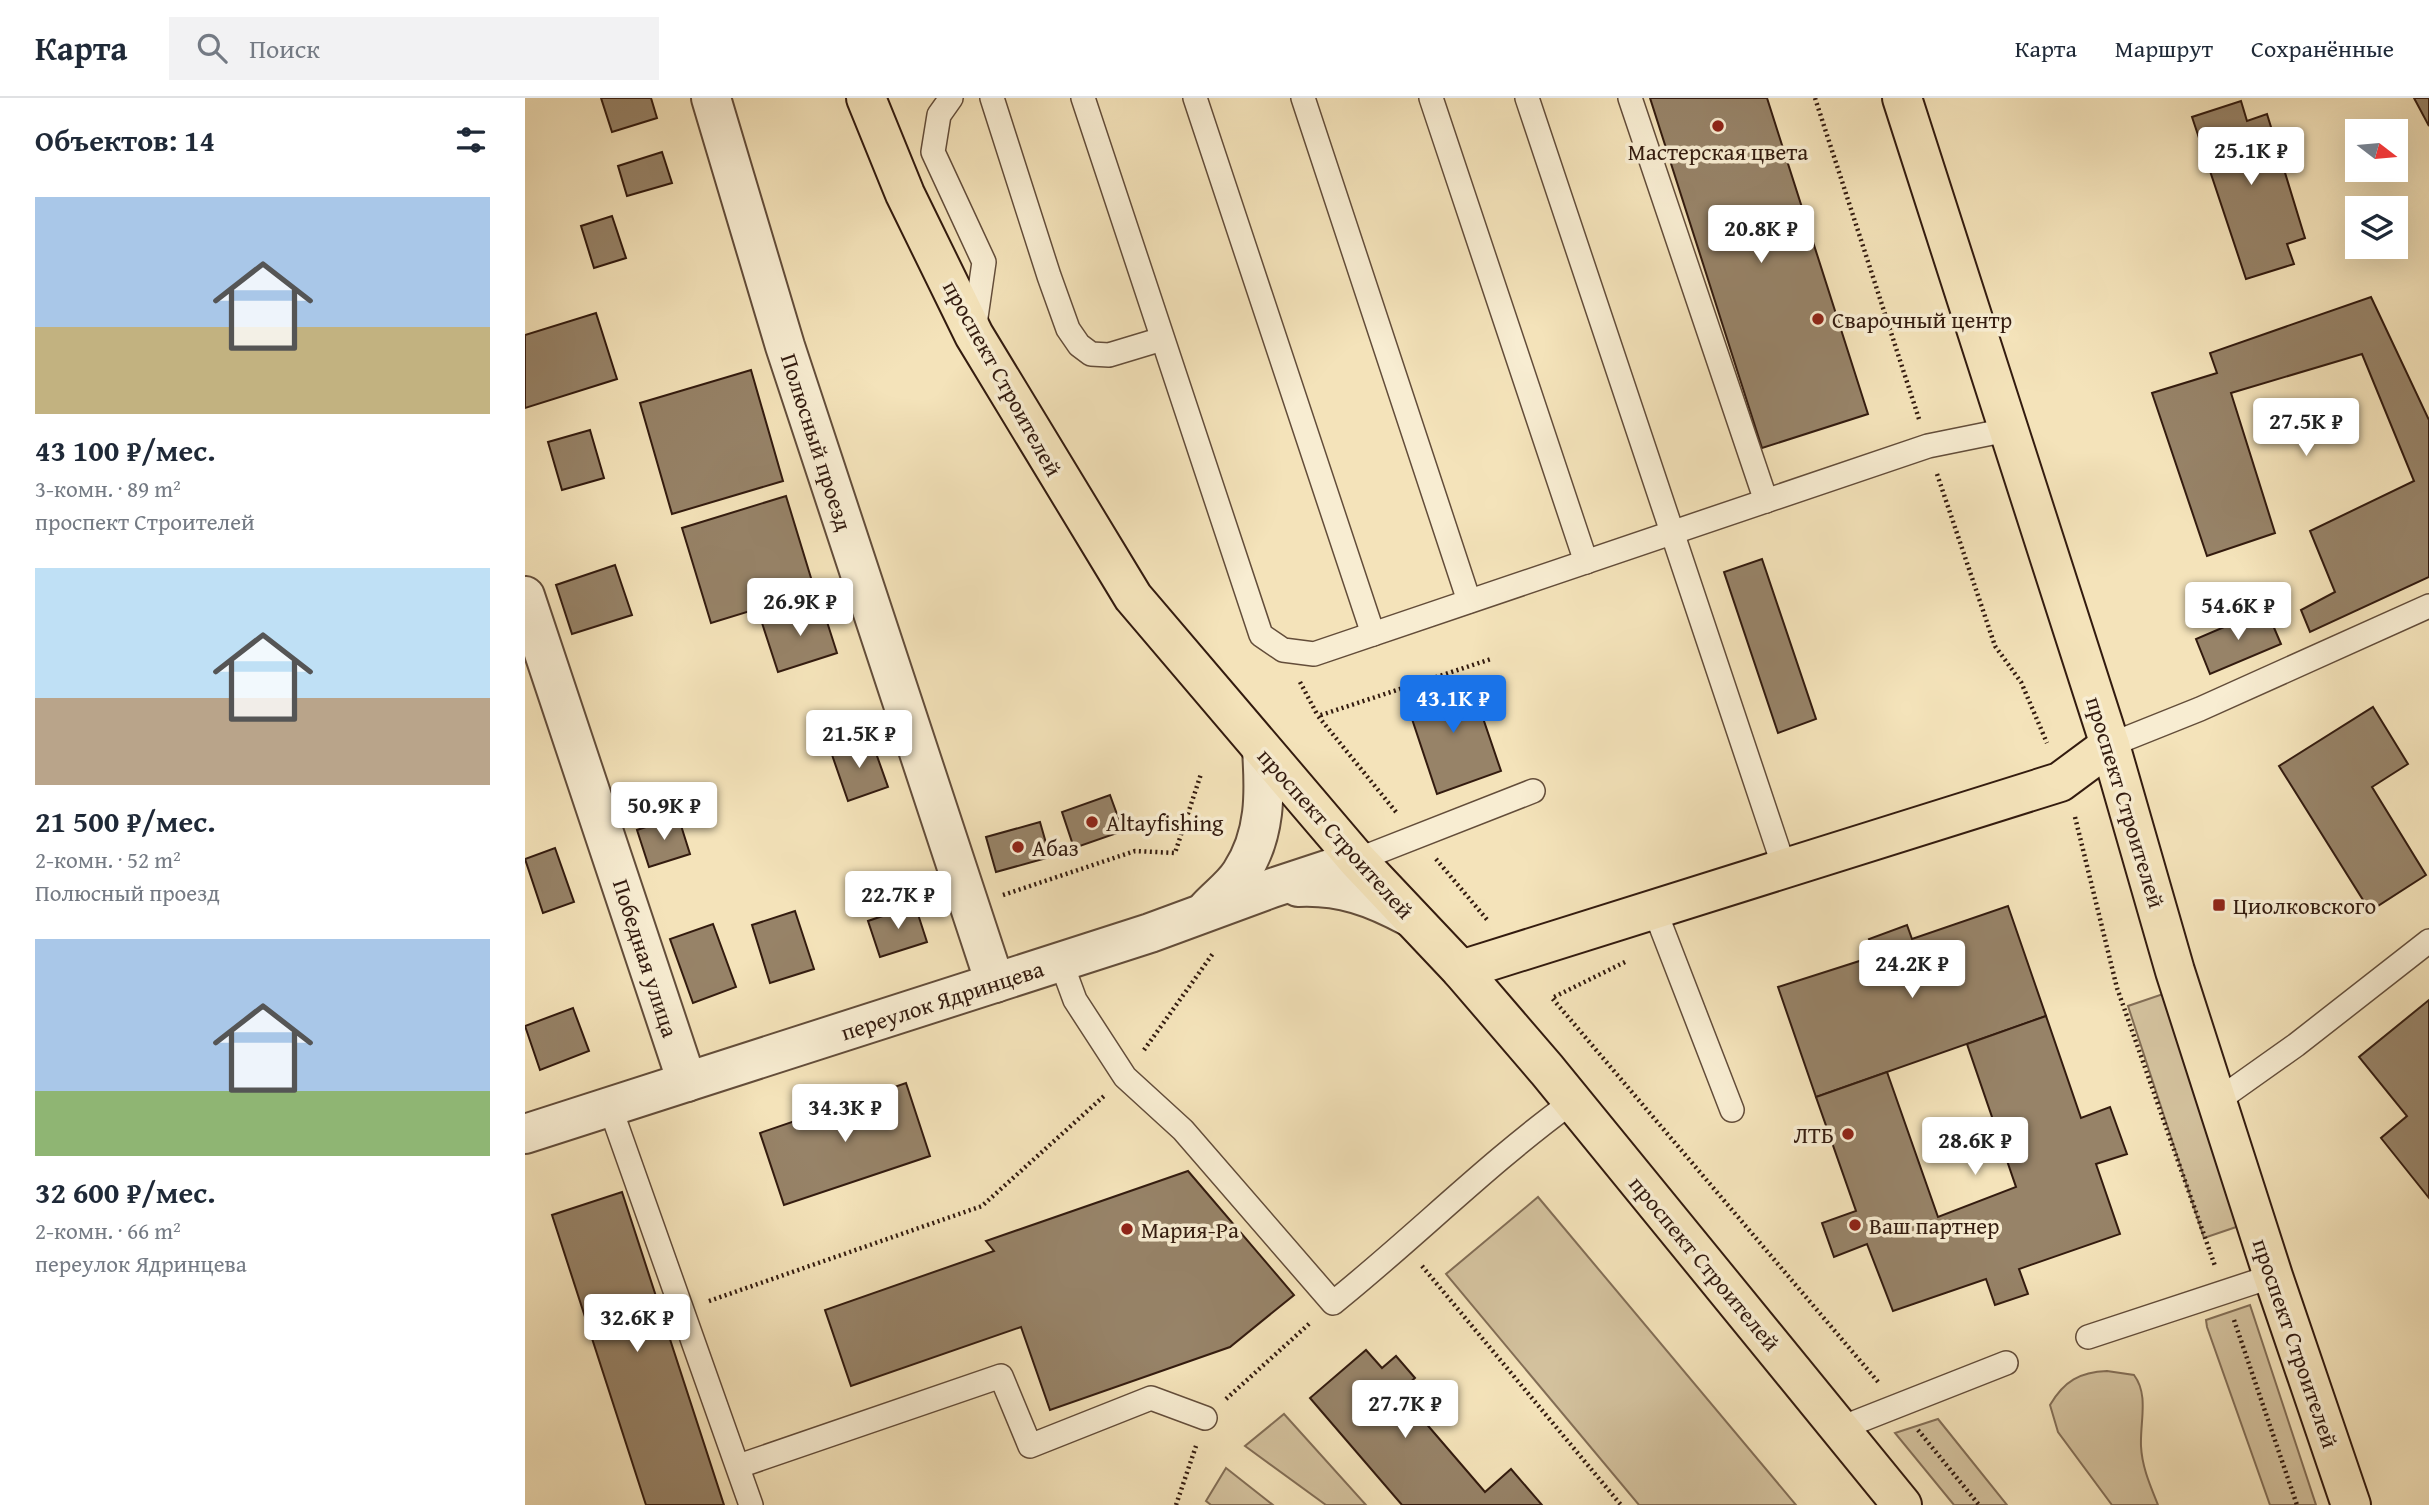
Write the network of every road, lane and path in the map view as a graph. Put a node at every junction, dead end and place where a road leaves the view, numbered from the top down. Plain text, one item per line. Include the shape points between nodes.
1 (711, 98) edge
2 (866, 98) edge
3 (951, 98) edge
4 (992, 98) edge
5 (1083, 98) edge
6 (1195, 98) edge
7 (1303, 98) edge
8 (1431, 98) edge
9 (1528, 98) edge
10 (1630, 98) edge
11 (1815, 98) edge
12 (1902, 98) edge
13 (974, 335) junction
14 (1162, 339) junction
15 (2007, 430) junction
16 (1928, 446) junction
17 (1766, 501) junction
18 (1673, 532) junction
19 (1586, 562) junction
20 (525, 596) edge
21 (1469, 601) junction
22 (2429, 606) edge
23 (1373, 634) junction
24 (1491, 659) dead end
25 (2110, 744) junction
26 (1262, 750) junction
27 (1201, 774) dead end
28 (2060, 782) junction
29 (1533, 791) dead end
30 (1417, 836) junction
31 (1357, 860) junction
32 (1785, 870) junction
33 (1272, 888) junction
34 (969, 906) junction
35 (1655, 911) junction
36 (1201, 916) junction
37 (1412, 918) junction
38 (1492, 925) dead end
39 (2429, 942) edge
40 (1215, 951) dead end
41 (1061, 962) junction
42 (1461, 970) junction
43 (995, 983) junction
44 (1552, 998) dead end
45 (1125, 1077) junction
46 (687, 1082) junction
47 (2217, 1101) junction
48 (1572, 1102) junction
49 (610, 1107) junction
50 (1732, 1110) dead end
51 (527, 1126) edge
52 (1404, 1246) junction
53 (2273, 1276) junction
54 (2225, 1292) junction
55 (1333, 1303) junction
56 (684, 1310) junction
57 (2088, 1336) dead end
58 (2006, 1363) dead end
59 (1898, 1406) junction
60 (1205, 1418) junction
61 (1841, 1428) junction
62 (739, 1466) junction
63 (751, 1505) edge
64 (1176, 1505) edge
65 (1621, 1505) edge
66 (1902, 1505) edge
67 (1979, 1505) edge
68 (2297, 1505) edge
69 (2351, 1505) edge

1 - 34 street, Полюсный проезд via 785,346
2 - 13 main road, проспект Строителей via 905,194
3 - 13 lane via 939,115 933,152 984,262
4 - 14 lane via 1068,330 1091,354 1109,355
5 - 14 lane
6 - 23 lane
7 - 21 lane
8 - 19 lane
9 - 18 lane
10 - 17 lane
11 - 16 path
12 - 15 main road, проспект Строителей
13 - 26 main road, проспект Строителей via 1133,597
14 - 23 lane via 1261,635 1283,650 1314,654
15 - 16 lane
15 - 25 main road, проспект Строителей
16 - 17 lane
16 - 28 path via 1996,646 2021,682
17 - 18 lane
18 - 19 lane
18 - 32 lane
19 - 21 lane
20 - 46 street, Победная улица
21 - 23 lane
22 - 25 lane via 2200,709
24 - 30 path via 1318,716
25 - 28 main road
25 - 47 main road, проспект Строителей
26 - 31 main road, проспект Строителей
26 - 36 street via 1265,798 1259,834 1241,873
27 - 34 path via 1175,853 1135,851
28 - 32 main road
28 - 54 path via 2074,812 2117,988
29 - 30 lane
30 - 31 lane
30 - 38 path
31 - 33 street, переулок Ядринцева
31 - 37 main road, проспект Строителей
32 - 35 main road
33 - 36 street, переулок Ядринцева
33 - 37 street via 1338,888 1373,897
34 - 43 street, Полюсный проезд
35 - 42 main road
35 - 50 lane
36 - 41 street, переулок Ядринцева
37 - 42 main road, проспект Строителей
39 - 47 lane
40 - 45 path
41 - 43 street, переулок Ядринцева
41 - 45 lane via 1075,1000
42 - 48 main road, проспект Строителей
43 - 46 street, переулок Ядринцева
44 - 59 path
45 - 55 lane via 1183,1130
45 - 56 path via 982,1206
46 - 49 street, переулок Ядринцева
47 - 53 main road, проспект Строителей
48 - 52 lane via 1532,1131
48 - 61 main road, проспект Строителей
49 - 51 street, переулок Ядринцева
49 - 56 lane
52 - 55 lane
52 - 65 path
53 - 54 lane
53 - 69 main road, проспект Строителей
54 - 57 lane
54 - 68 path
55 - 60 path
56 - 62 lane
58 - 59 lane
59 - 61 lane
59 - 67 path
60 - 62 lane via 1151,1398 1030,1446 1002,1376
60 - 64 path
61 - 66 main road, проспект Строителей
62 - 63 lane

